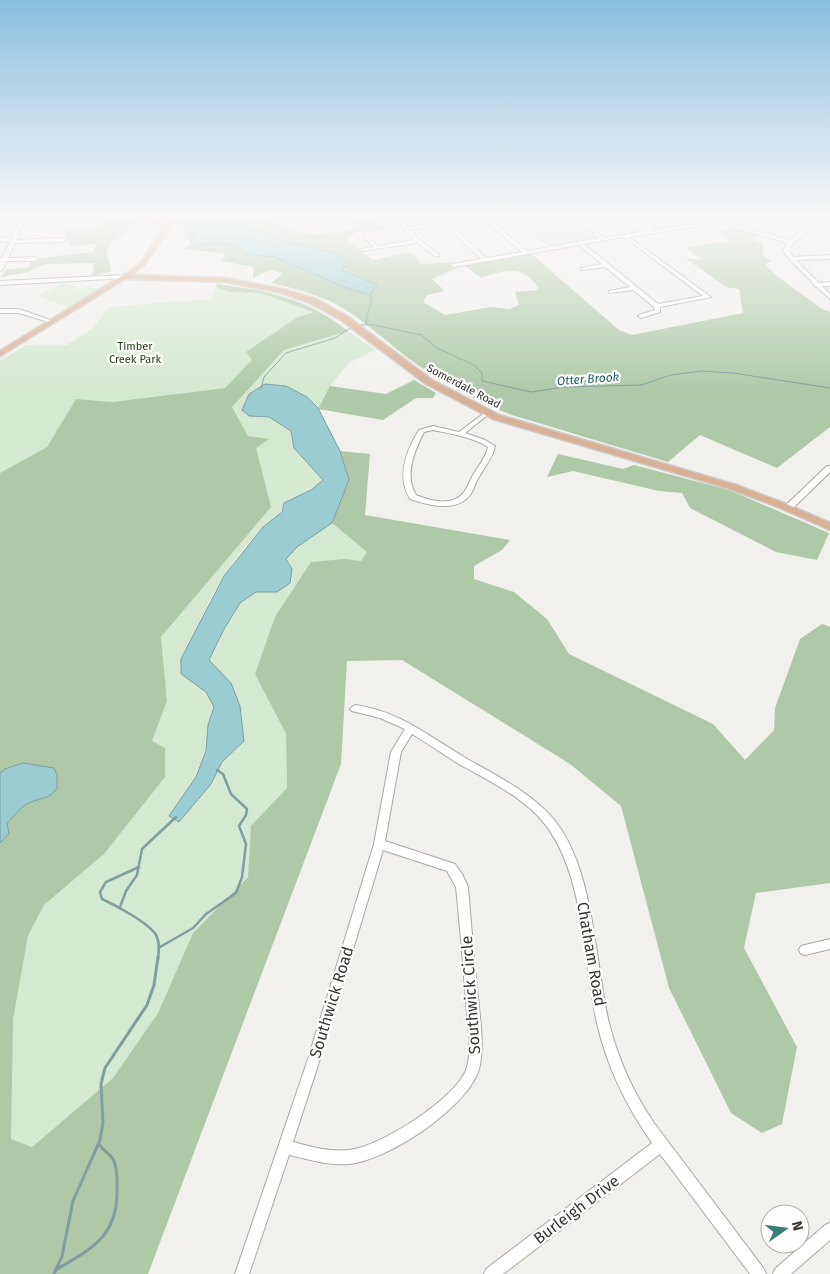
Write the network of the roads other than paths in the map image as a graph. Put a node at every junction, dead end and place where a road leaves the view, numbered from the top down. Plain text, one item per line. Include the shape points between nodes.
1 (128, 274) edge
2 (617, 274) edge
3 (677, 274) edge
4 (806, 274) edge
5 (125, 277) junction
6 (0, 283) edge
7 (830, 284) edge
8 (816, 285) junction
9 (634, 288) junction
10 (611, 292) dead end
11 (830, 297) edge
12 (657, 306) junction
13 (0, 310) edge
14 (641, 316) dead end
15 (53, 322) junction
16 (0, 354) edge
17 (487, 413) junction
18 (460, 434) junction
19 (830, 468) edge
20 (788, 508) junction
21 (830, 527) edge
22 (355, 709) dead end
23 (410, 729) junction
24 (379, 844) junction
25 (830, 944) edge
26 (805, 950) dead end
27 (662, 1144) junction
28 (285, 1147) junction
29 (830, 1230) edge
30 (242, 1274) edge
31 (491, 1274) edge
32 (759, 1274) edge
33 (780, 1274) edge

1 - 5 main road
2 - 9 street
3 - 12 street via 708,297
4 - 8 street
5 - 6 street
5 - 15 main road
5 - 17 main road, Somerdale Road via 226,280 283,291 313,301 344,318 429,382
7 - 8 street
8 - 11 street
9 - 10 street
9 - 12 street
12 - 14 street via 658,311
13 - 15 street via 19,311
15 - 16 main road
17 - 18 street
17 - 20 main road, Somerdale Road via 733,487
18 - 18 street via 492,446 469,491 459,500 450,502 434,503 413,497 407,487 407,470 421,431 433,428
19 - 20 street
20 - 21 main road, Somerdale Road
22 - 23 street, Chatham Road via 378,712
23 - 24 street, Southwick Road via 396,752
23 - 27 street, Chatham Road via 530,804 546,818 558,836 572,862 580,890 611,1052 622,1080 647,1125
24 - 28 street, Southwick Road
24 - 28 street, Southwick Circle via 451,867 458,877 462,887 475,1038 474,1064 468,1079 440,1109 374,1151 355,1157 332,1157
25 - 26 street
27 - 31 street, Burleigh Drive
27 - 32 street, Chatham Road
28 - 30 street, Southwick Road
29 - 33 street

